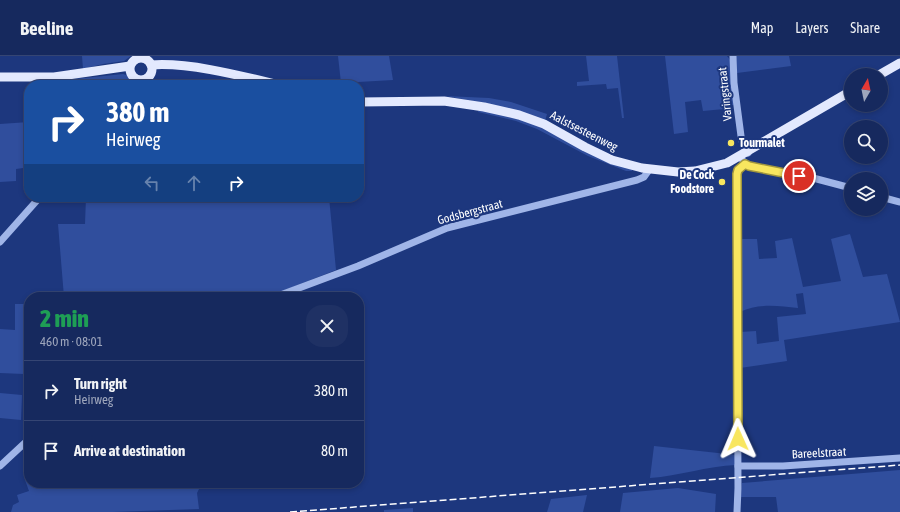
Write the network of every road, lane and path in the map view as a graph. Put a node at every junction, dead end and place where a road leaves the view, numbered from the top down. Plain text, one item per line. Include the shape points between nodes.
1 (733, 56) edge
2 (145, 61) edge
3 (900, 63) edge
4 (888, 70) edge
5 (0, 77) edge
6 (136, 78) edge
7 (259, 80) edge
8 (844, 95) edge
9 (364, 102) edge
10 (745, 158) junction
11 (645, 169) junction
12 (844, 186) edge
13 (888, 199) edge
14 (36, 202) edge
15 (900, 202) edge
16 (0, 242) edge
17 (288, 292) edge
18 (24, 444) edge
19 (900, 458) edge
20 (0, 466) edge
21 (738, 466) junction
22 (737, 512) edge

1 - 10 street, Varingstraat via 734,84
2 - 6 main road via 148,78
2 - 6 main road via 132,62
2 - 7 main road via 177,64
3 - 4 main road
5 - 6 main road via 54,77 85,74 96,70
8 - 10 main road, Aalstsesteenweg
9 - 11 main road, Aalstsesteenweg via 444,101 490,108 544,124 600,155
10 - 11 main road, Aalstsesteenweg via 694,171
10 - 12 street via 749,166
10 - 21 street via 737,174
11 - 17 street, Godsbergstraat via 637,180 447,228
13 - 15 street
14 - 16 street
18 - 20 street
19 - 21 street, Bareelstraat via 790,466
21 - 22 street

